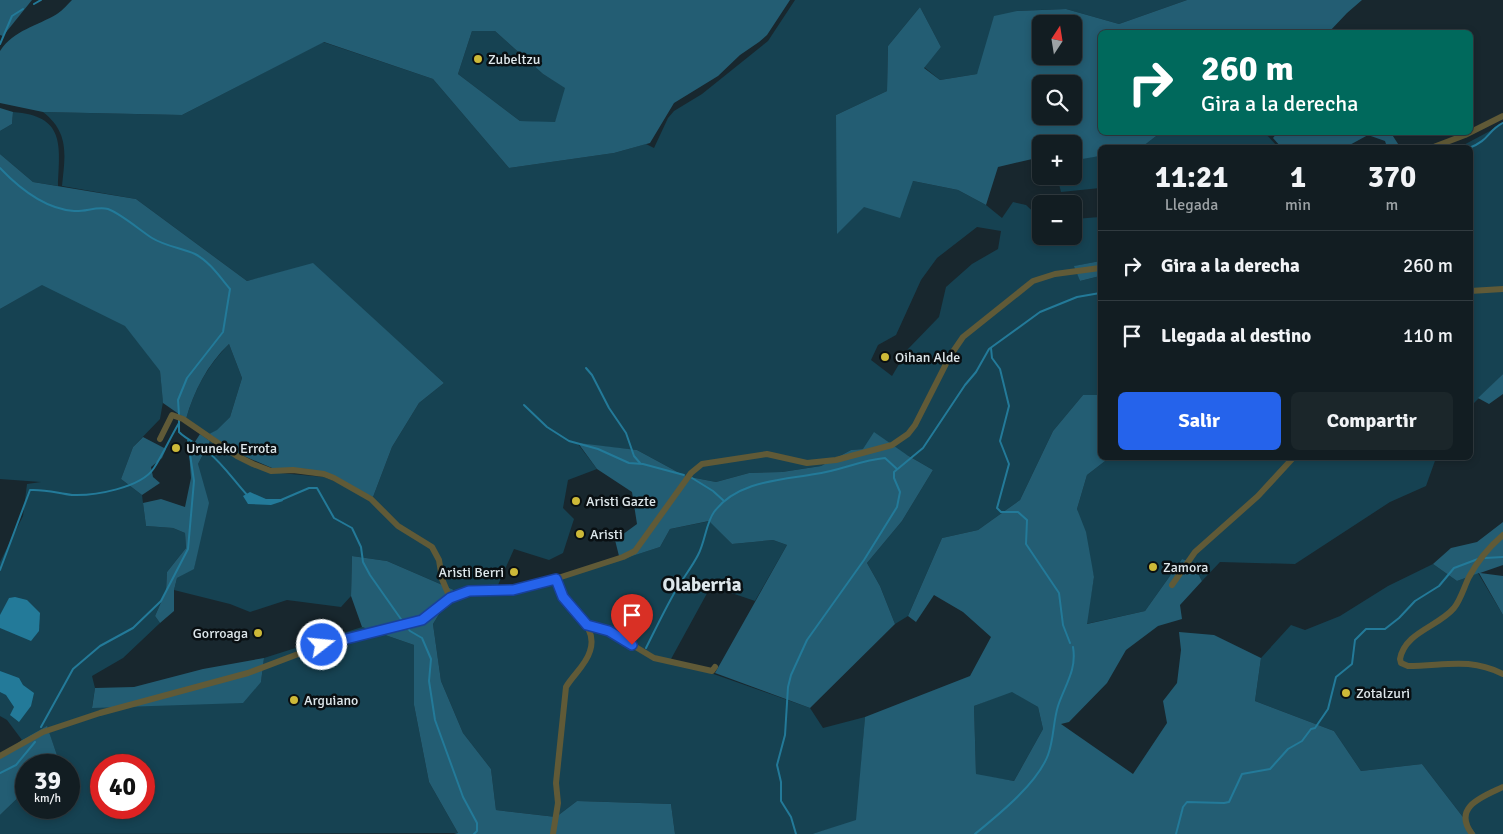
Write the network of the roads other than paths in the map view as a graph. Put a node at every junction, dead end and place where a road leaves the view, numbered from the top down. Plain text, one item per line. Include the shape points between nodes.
1 (1503, 116) edge
2 (1473, 131) edge
3 (1465, 135) edge
4 (1440, 145) edge
5 (1098, 268) edge
6 (1503, 289) edge
7 (1473, 291) edge
8 (160, 439) dead end
9 (1291, 460) edge
10 (1503, 535) edge
11 (556, 579) junction
12 (1172, 586) dead end
13 (450, 598) junction
14 (587, 625) junction
15 (715, 667) dead end
16 (1503, 674) edge
17 (0, 756) edge
18 (1503, 787) edge
19 (553, 834) edge
20 (1472, 834) edge

1 - 2 street
3 - 4 street
5 - 11 street via 1055,274 1032,281 963,337 915,426 892,445 859,456 807,463 767,454 702,464 691,473 635,550
6 - 7 street
8 - 13 street via 172,416 176,417 253,464 271,471 314,472 329,476 371,499 398,526 432,546
9 - 12 street via 1258,496 1196,552
10 - 16 street via 1484,555 1455,607 1443,619 1422,629 1403,650 1400,659 1408,666 1475,663
11 - 13 street via 530,587 469,591
11 - 14 street via 563,597
13 - 17 street via 422,620 322,645 248,673 100,713 43,732
14 - 15 street via 609,631 654,658 712,671
14 - 19 street via 592,638 590,651 566,687
18 - 20 street via 1470,804 1465,813 1466,826

